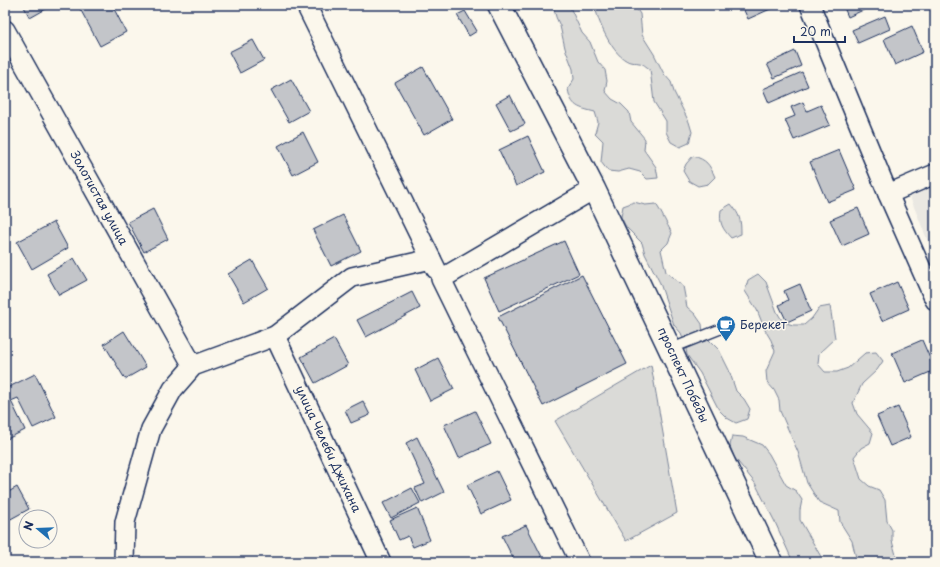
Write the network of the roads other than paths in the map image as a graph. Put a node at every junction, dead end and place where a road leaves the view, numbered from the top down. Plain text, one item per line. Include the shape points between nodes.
1 (306, 5) edge
2 (500, 5) edge
3 (810, 5) edge
4 (5, 30) edge
5 (935, 174) edge
6 (594, 189) junction
7 (888, 194) junction
8 (431, 259) junction
9 (441, 279) junction
10 (934, 293) edge
11 (718, 330) dead end
12 (275, 336) junction
13 (670, 349) junction
14 (193, 366) junction
15 (124, 562) edge
16 (380, 562) edge
17 (580, 562) edge
18 (772, 562) edge

1 - 8 street
2 - 6 main road, проспект Победы
3 - 7 street
4 - 14 street, Золотистая улица
5 - 7 street
6 - 9 street
6 - 13 main road, проспект Победы
7 - 10 street
8 - 9 street
8 - 12 street via 352,277
9 - 17 street
11 - 13 lane
12 - 14 street
12 - 16 street, улица Челеби Джихана
13 - 18 main road, проспект Победы
14 - 15 street via 173,389 151,429 125,522

